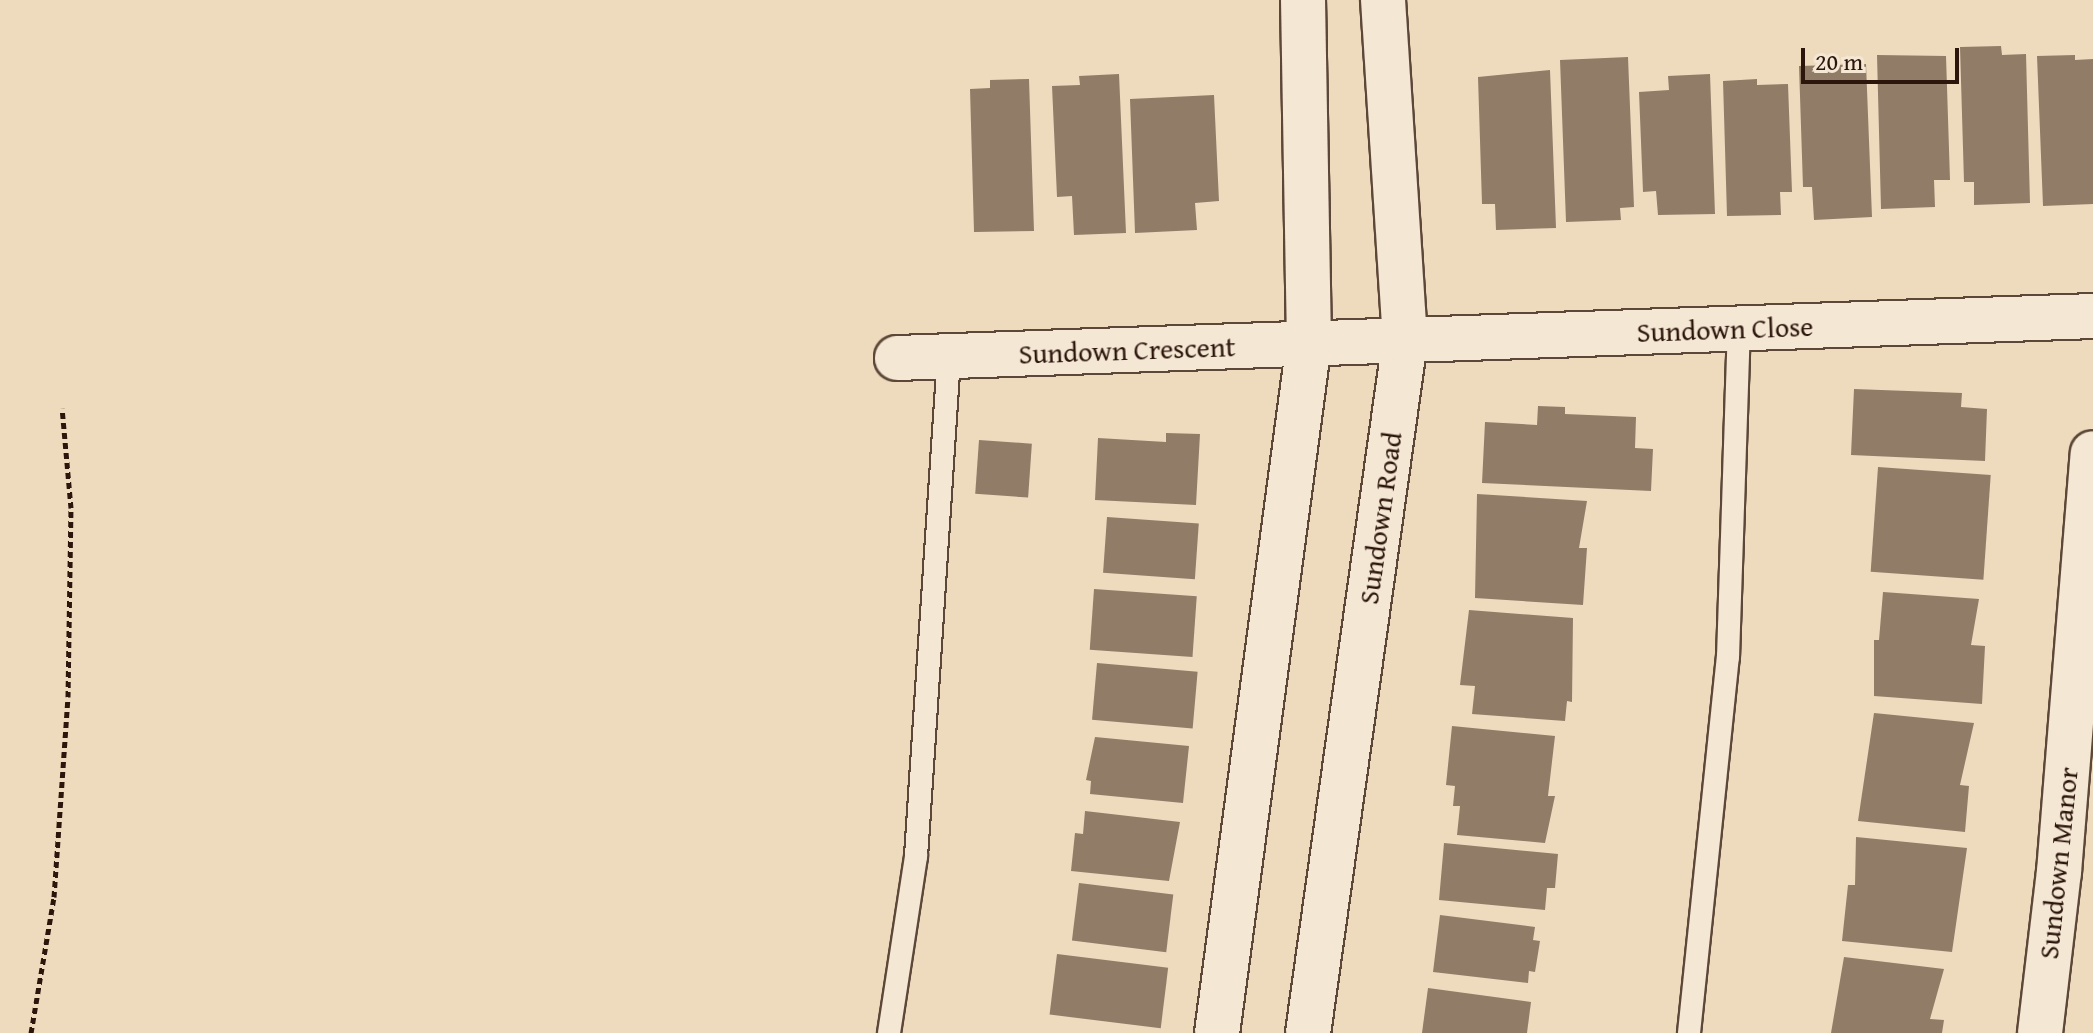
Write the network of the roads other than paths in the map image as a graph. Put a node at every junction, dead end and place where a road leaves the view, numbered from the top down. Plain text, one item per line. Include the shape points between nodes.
1 (1303, 0) edge
2 (1383, 0) edge
3 (2093, 316) edge
4 (1739, 329) junction
5 (1405, 340) junction
6 (1357, 341) joint
7 (1309, 343) junction
8 (949, 356) junction
9 (897, 358) dead end
10 (2093, 453) edge
11 (889, 1033) edge
12 (1217, 1033) edge
13 (1308, 1033) edge
14 (1689, 1033) edge
15 (2040, 1033) edge

1 - 7 street
2 - 5 street, Sundown Road
3 - 4 street, Sundown Close
4 - 5 street, Sundown Close
4 - 14 lane via 1728,657
5 - 6 street, Sundown Close
5 - 13 street, Sundown Road
6 - 7 street, Sundown Crescent
7 - 8 street, Sundown Crescent
7 - 12 street
8 - 9 street, Sundown Crescent
8 - 11 lane via 916,856
10 - 15 street, Sundown Manor via 2059,872

